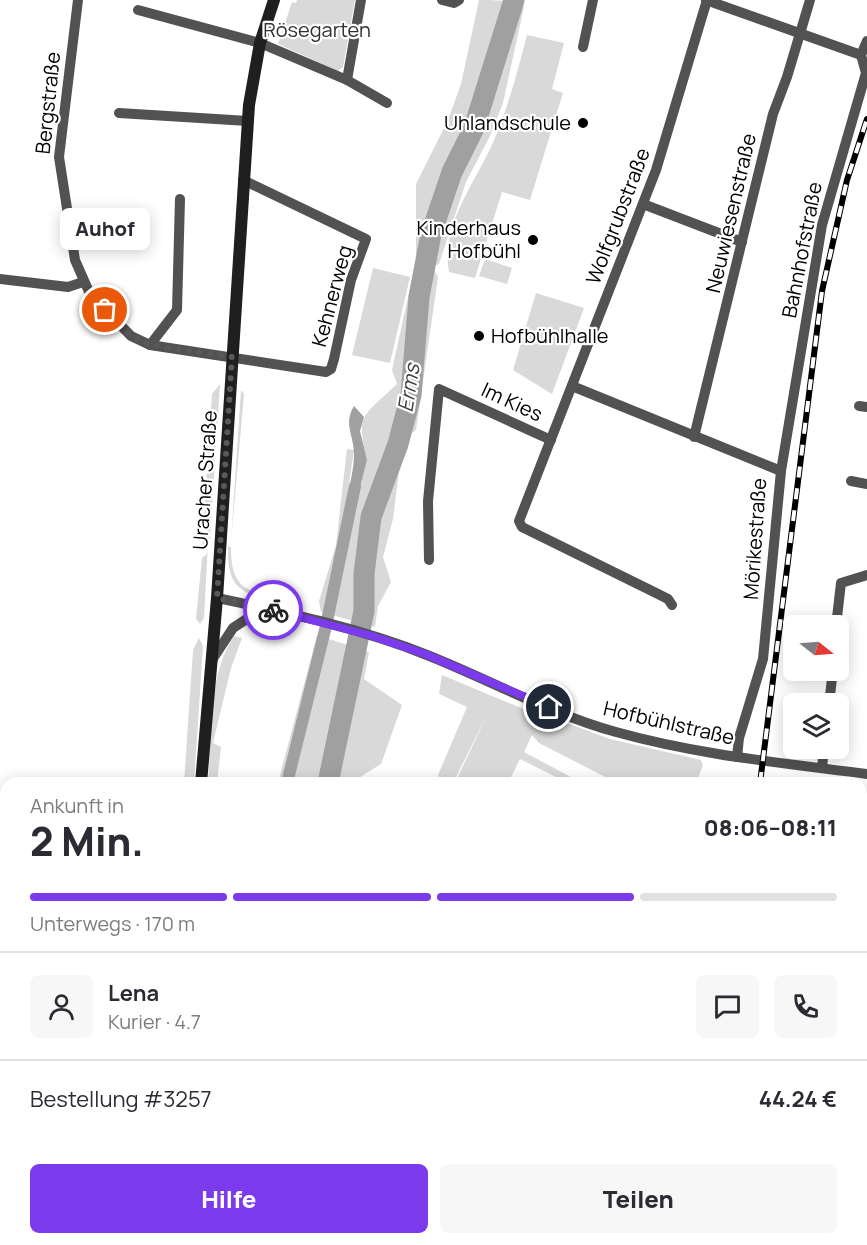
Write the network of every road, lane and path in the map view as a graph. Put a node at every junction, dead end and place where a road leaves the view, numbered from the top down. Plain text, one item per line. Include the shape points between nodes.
1 (78, 0) edge
2 (274, 0) edge
3 (361, 0) edge
4 (442, 0) edge
5 (459, 0) edge
6 (593, 0) edge
7 (707, 0) edge
8 (810, 0) edge
9 (138, 10) dead end
10 (799, 34) junction
11 (867, 41) edge
12 (260, 43) junction
13 (584, 47) dead end
14 (861, 55) junction
15 (347, 80) junction
16 (387, 103) dead end
17 (119, 113) dead end
18 (248, 121) junction
19 (243, 180) junction
20 (180, 200) dead end
21 (643, 204) junction
22 (742, 242) junction
23 (0, 279) edge
24 (83, 282) junction
25 (150, 345) junction
26 (232, 357) junction
27 (572, 386) junction
28 (694, 437) junction
29 (551, 440) junction
30 (781, 471) junction
31 (851, 481) dead end
32 (867, 484) edge
33 (429, 560) dead end
34 (867, 575) edge
35 (217, 598) junction
36 (672, 605) dead end
37 (263, 608) junction
38 (837, 615) edge
39 (211, 662) junction
40 (737, 757) junction
41 (823, 759) edge
42 (822, 768) junction
43 (867, 774) edge
44 (201, 777) edge

1 - 24 street, Bergstraße via 59,157 75,260
2 - 12 street, Uracher Straße
3 - 15 street
4 - 5 street
6 - 13 street
7 - 10 street
7 - 21 street, Wolfgrubstraße
8 - 10 street, Neuwiesenstraße
9 - 12 street
10 - 14 street
10 - 22 street, Neuwiesenstraße via 773,114
11 - 14 street, Bahnhofstraße
12 - 15 street
12 - 18 street, Uracher Straße
14 - 30 street, Bahnhofstraße via 866,73 822,225
15 - 16 street
17 - 18 street
18 - 19 street, Uracher Straße
19 - 26 street, Uracher Straße
19 - 26 street, Kehnerweg via 366,239 351,280 330,369 322,372
20 - 25 street via 177,310
21 - 22 street
21 - 27 street, Wolfgrubstraße
22 - 28 street, Neuwiesenstraße
23 - 24 street via 68,287
24 - 25 street, Bergstraße via 120,326
25 - 26 street, Bergstraße
26 - 35 street, Uracher Straße
27 - 28 street, Mörikestraße
27 - 29 street, Wolfgrubstraße
28 - 30 street, Mörikestraße
29 - 33 street, Im Kies via 439,389 428,501
29 - 36 street, Im Kies via 519,524
30 - 40 street, Mörikestraße via 763,659
31 - 32 street
34 - 38 street via 841,583
35 - 37 street, Hofbühlstraße
35 - 39 street, Uracher Straße
37 - 39 street via 233,628
37 - 40 street, Hofbühlstraße via 425,654 603,728
39 - 44 street, Uracher Straße
40 - 42 street, Hofbühlstraße
41 - 42 street
42 - 43 street, Hofbühlstraße

